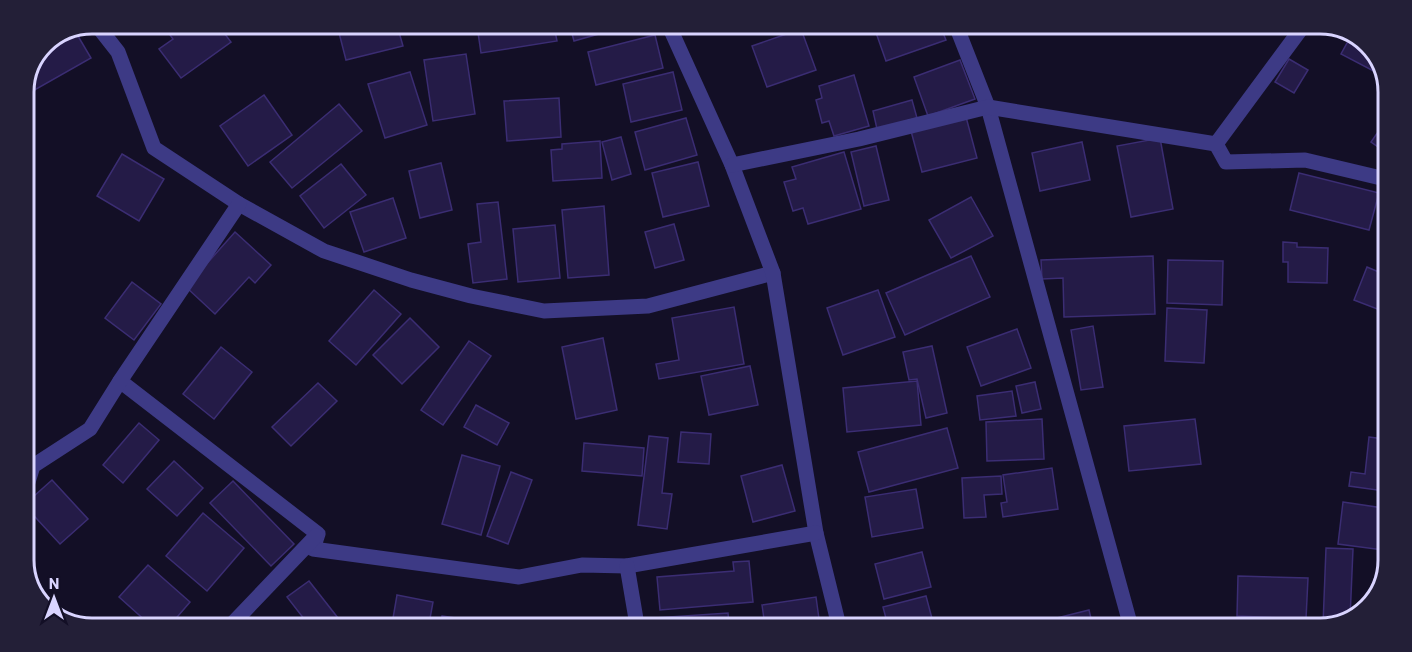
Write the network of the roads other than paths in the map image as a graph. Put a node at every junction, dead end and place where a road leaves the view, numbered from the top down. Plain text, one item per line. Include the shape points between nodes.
1 (104, 34) edge
2 (673, 34) edge
3 (959, 34) edge
4 (1297, 34) edge
5 (988, 107) junction
6 (1216, 144) junction
7 (732, 165) junction
8 (1377, 177) edge
9 (239, 204) junction
10 (773, 273) junction
11 (120, 381) junction
12 (35, 465) edge
13 (816, 533) junction
14 (318, 534) junction
15 (627, 566) junction
16 (238, 618) edge
17 (636, 618) edge
18 (837, 618) edge
19 (1129, 618) edge

1 - 9 street via 118,52 154,148
2 - 7 street
3 - 5 street
4 - 6 street
5 - 6 street
5 - 7 street
5 - 19 street
6 - 8 street via 1226,162 1305,160
7 - 10 street
9 - 10 street via 324,251 471,297 544,311 648,306
9 - 11 street
10 - 13 street
11 - 12 street via 90,429
11 - 14 street
13 - 15 street
13 - 18 street
14 - 15 street via 313,549 519,577 582,565
14 - 16 street
15 - 17 street

